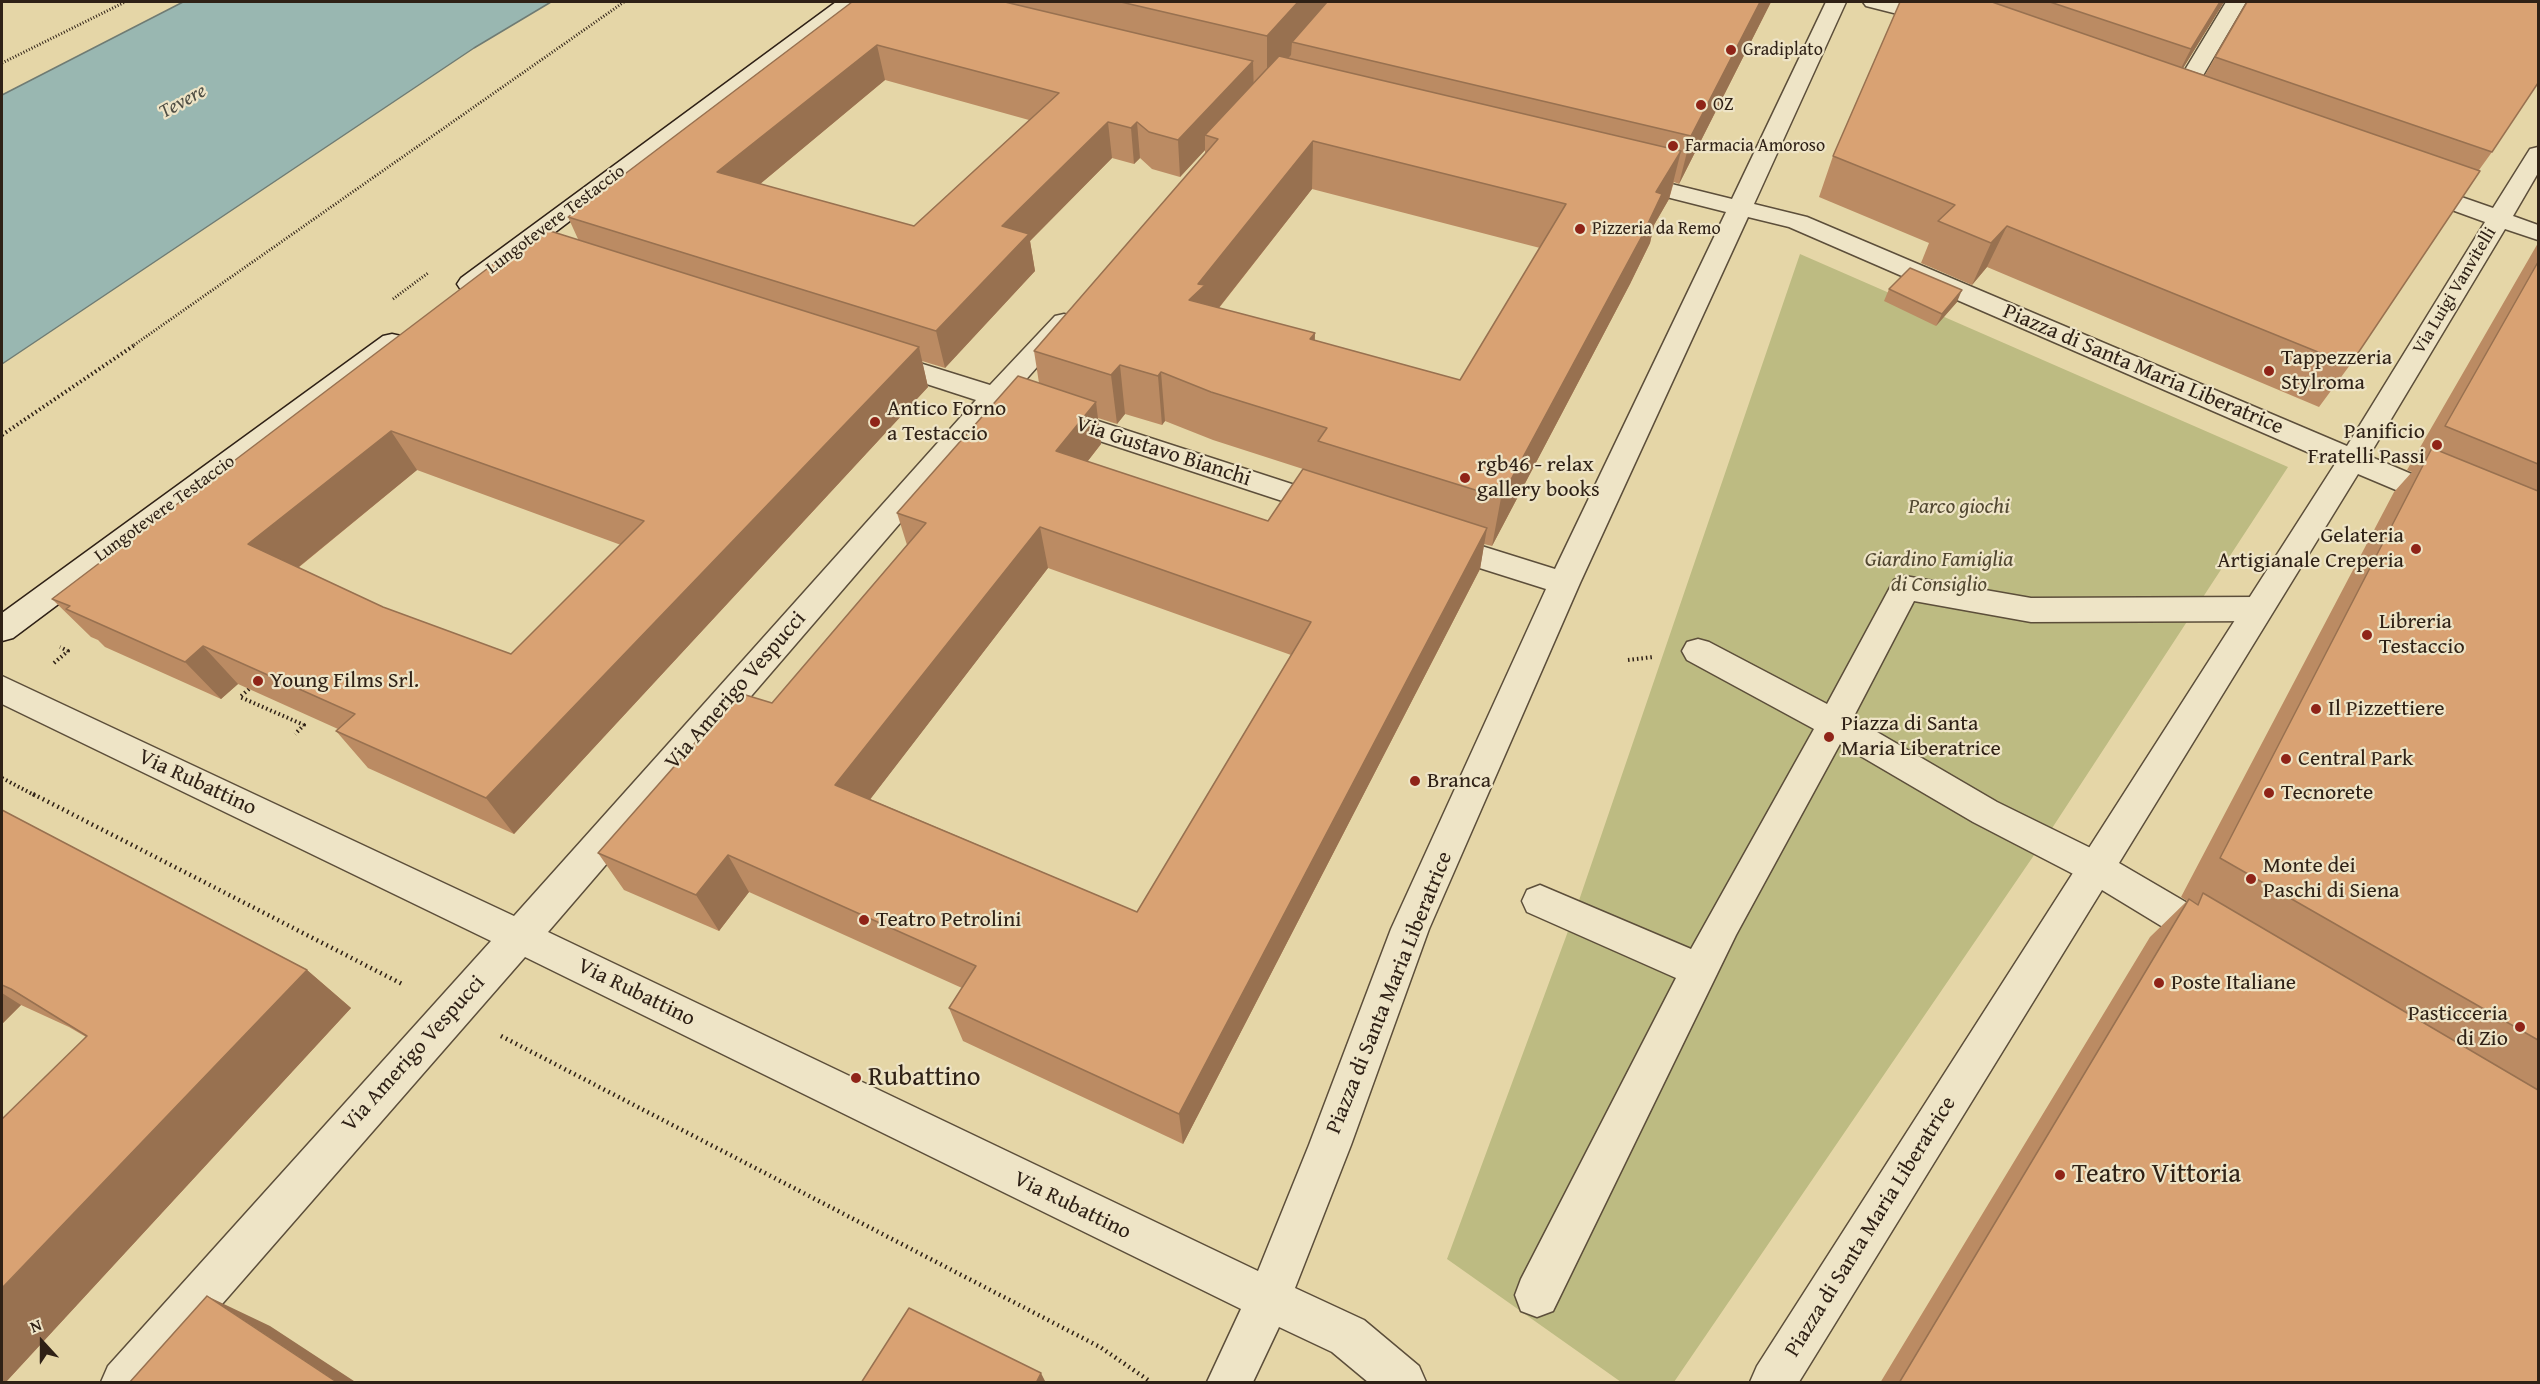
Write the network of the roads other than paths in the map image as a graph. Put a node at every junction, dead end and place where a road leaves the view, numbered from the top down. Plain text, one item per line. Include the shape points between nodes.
1 (848, 2) edge
2 (1836, 2) edge
3 (1873, 2) edge
4 (2236, 2) edge
5 (1963, 27) edge
6 (2154, 95) edge
7 (2176, 103) junction
8 (2198, 111) edge
9 (2538, 154) edge
10 (1610, 175) edge
11 (2396, 182) edge
12 (1740, 207) junction
13 (2499, 219) junction
14 (2538, 233) edge
15 (523, 245) junction
16 (553, 255) edge
17 (447, 301) edge
18 (1078, 306) edge
19 (409, 329) edge
20 (852, 351) edge
21 (995, 396) junction
22 (2353, 459) junction
23 (2466, 508) edge
24 (1354, 515) edge
25 (1411, 534) edge
26 (1564, 583) junction
27 (2258, 609) junction
28 (2, 629) edge
29 (1698, 651) dead end
30 (2, 690) edge
31 (1833, 723) junction
32 (2096, 868) junction
33 (1540, 901) dead end
34 (519, 937) junction
35 (2241, 954) edge
36 (1700, 971) junction
37 (1537, 1295) dead end
38 (1268, 1300) junction
39 (124, 1383) edge
40 (1230, 1383) edge
41 (1403, 1383) edge
42 (1773, 1383) edge

1 - 15 street, Lungotevere Testaccio
2 - 12 street
3 - 5 street
4 - 7 street
6 - 7 street
7 - 8 street
9 - 13 street, Via Luigi Vanvitelli
10 - 12 street
11 - 13 street
12 - 22 street, Piazza di Santa Maria Liberatrice via 1798,222
12 - 26 street, Piazza di Santa Maria Liberatrice
13 - 14 street
13 - 22 street, Via Luigi Vanvitelli
15 - 16 street
15 - 17 street, Lungotevere Testaccio
18 - 21 street, Via Amerigo Vespucci
19 - 28 street, Lungotevere Testaccio
20 - 21 street, Via Gustavo Bianchi
21 - 24 street, Via Gustavo Bianchi
21 - 34 street, Via Amerigo Vespucci
22 - 23 street
22 - 27 street, Piazza di Santa Maria Liberatrice
25 - 26 street
26 - 38 street, Piazza di Santa Maria Liberatrice via 1410,929
27 - 31 street via 2031,610 1905,588
27 - 32 street, Piazza di Santa Maria Liberatrice
29 - 31 street
30 - 34 street, Via Rubattino
31 - 32 street via 1985,812
31 - 36 street
32 - 35 street
32 - 42 street, Piazza di Santa Maria Liberatrice
33 - 36 street
34 - 38 street, Via Rubattino
34 - 39 street, Via Amerigo Vespucci
36 - 37 street
38 - 40 street, Piazza di Santa Maria Liberatrice
38 - 41 street via 1348,1336

